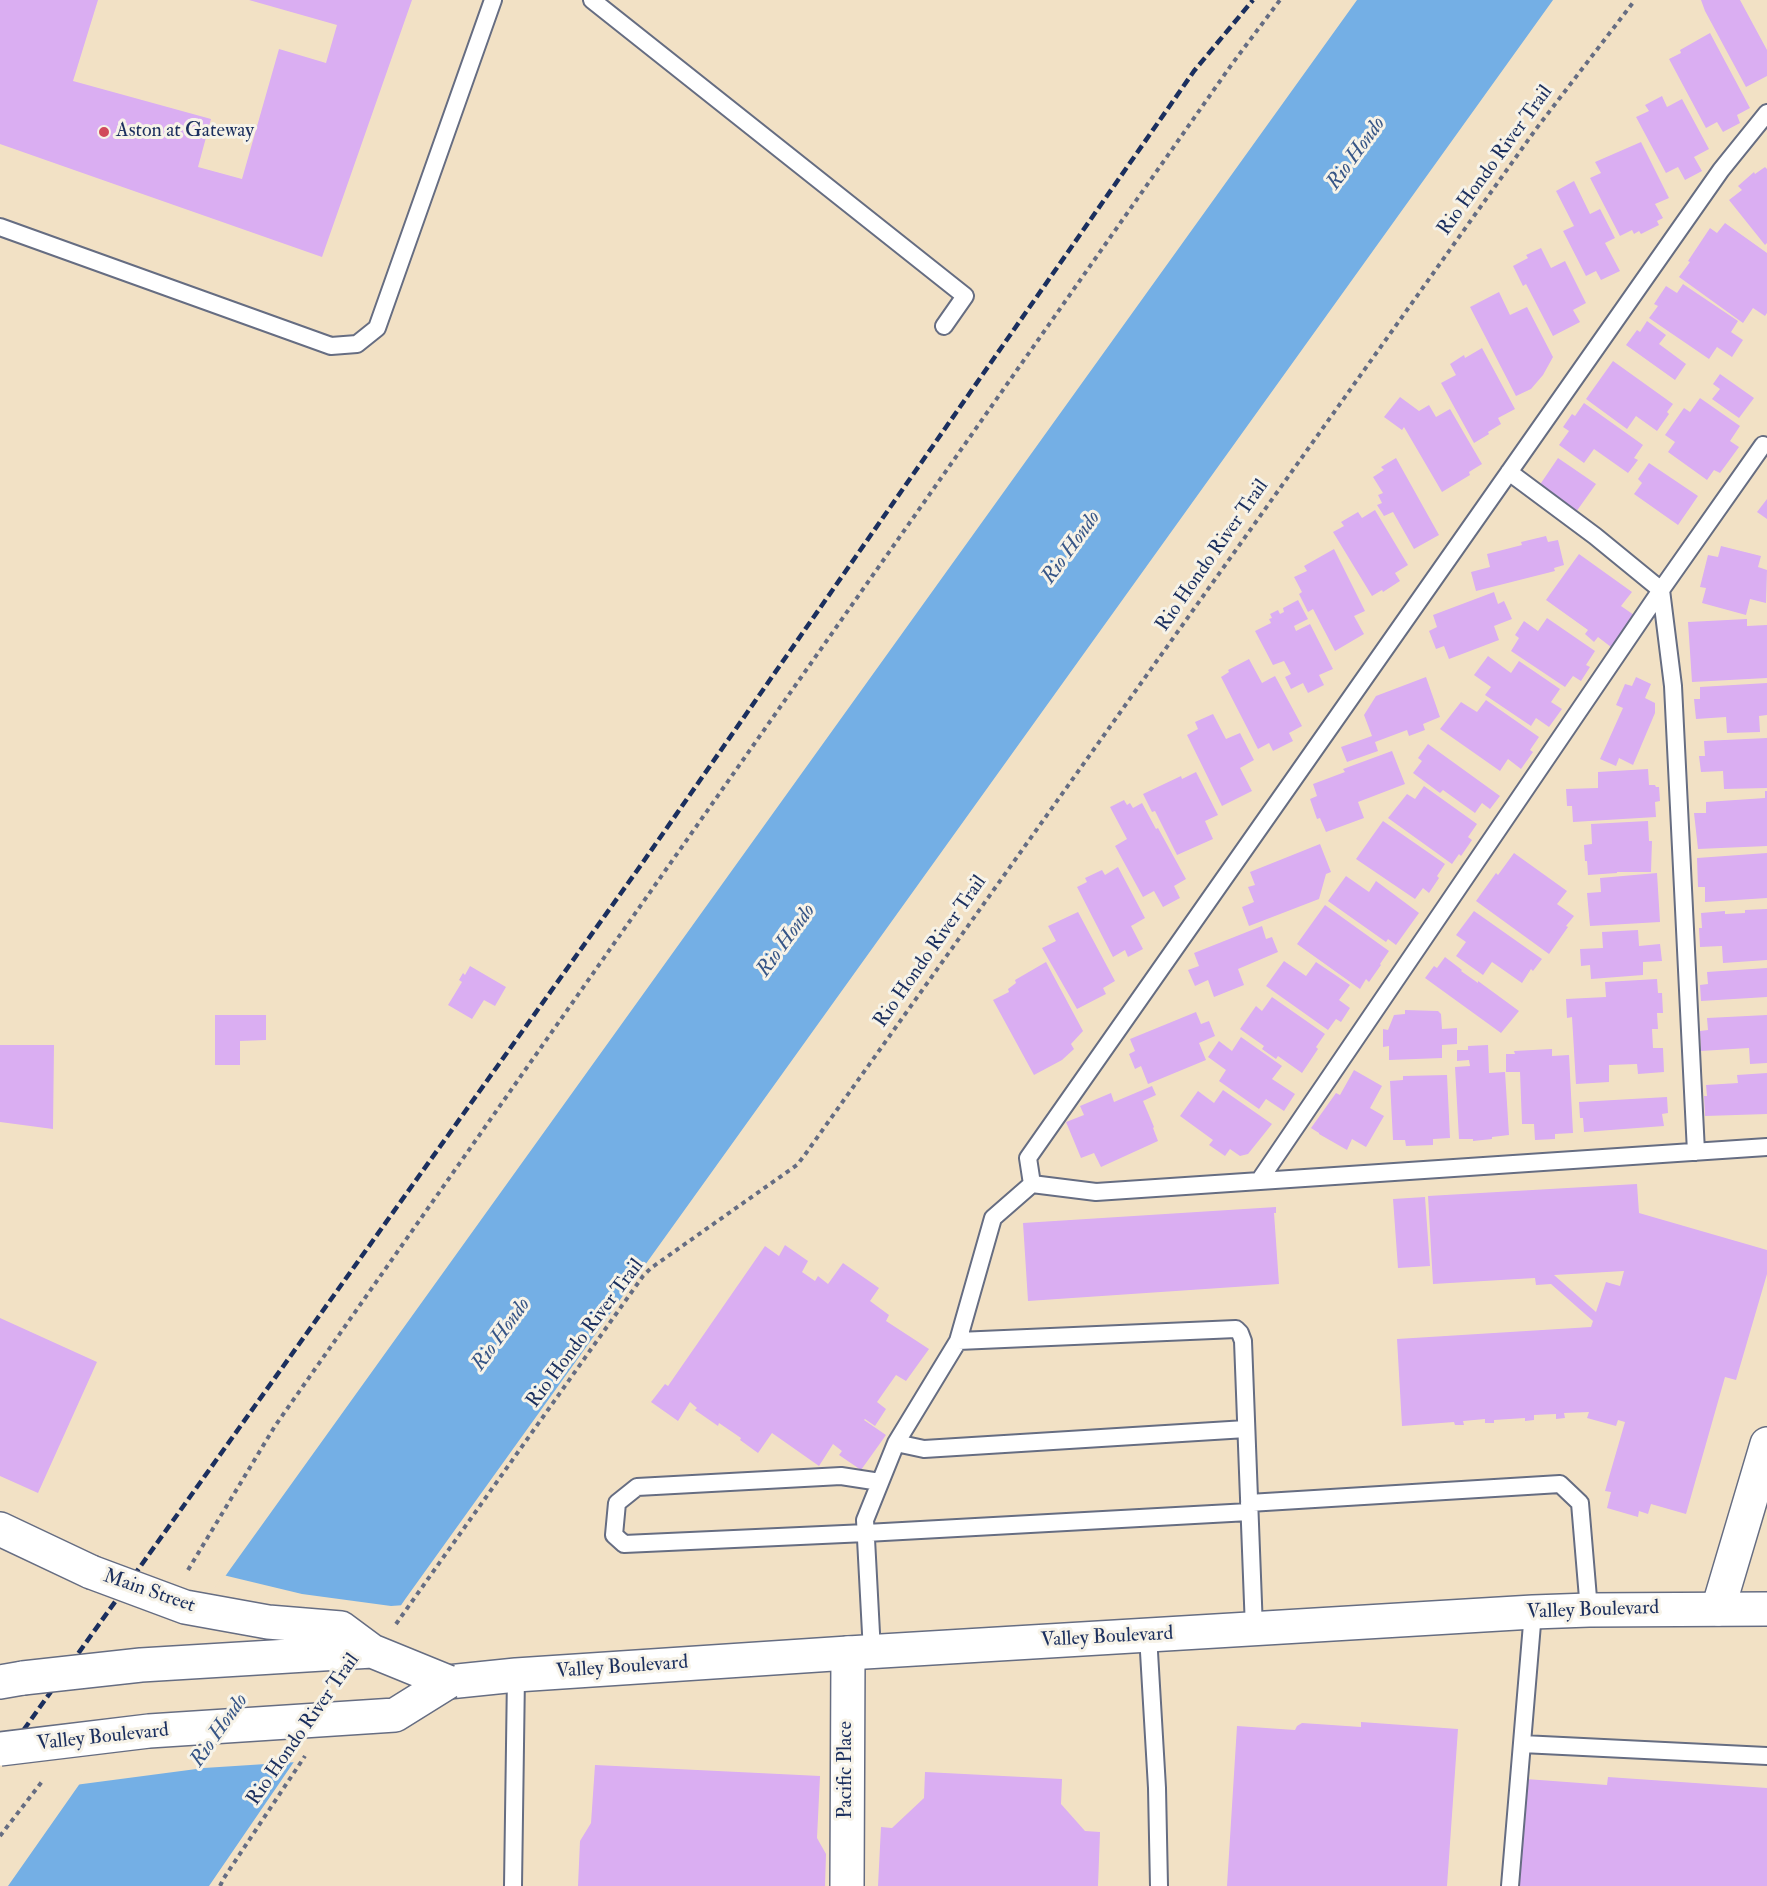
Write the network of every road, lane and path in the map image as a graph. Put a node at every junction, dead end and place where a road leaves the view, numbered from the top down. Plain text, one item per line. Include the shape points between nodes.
1 (493, 0) edge
2 (592, 0) edge
3 (1280, 0) edge
4 (1635, 0) edge
5 (1767, 113) edge
6 (0, 226) edge
7 (944, 326) dead end
8 (1763, 445) dead end
9 (1509, 472) junction
10 (1661, 590) junction
11 (1767, 1147) edge
12 (1695, 1152) junction
13 (1259, 1181) junction
14 (1032, 1184) junction
15 (958, 1341) junction
16 (1246, 1429) junction
17 (896, 1443) junction
18 (1767, 1444) edge
19 (880, 1482) junction
20 (1249, 1508) junction
21 (0, 1529) edge
22 (866, 1533) junction
23 (185, 1574) dead end
24 (1718, 1609) junction
25 (1767, 1609) edge
26 (1589, 1610) junction
27 (1533, 1612) junction
28 (1254, 1629) junction
29 (1148, 1635) junction
30 (382, 1641) junction
31 (860, 1652) junction
32 (516, 1675) junction
33 (12, 1680) edge
34 (448, 1682) junction
35 (1522, 1744) junction
36 (0, 1749) edge
37 (309, 1749) dead end
38 (1767, 1756) edge
39 (49, 1771) dead end
40 (0, 1836) edge
41 (220, 1886) edge
42 (513, 1886) edge
43 (847, 1886) edge
44 (1159, 1886) edge
45 (1510, 1886) edge

1 - 6 lane via 377,328 357,344 331,346
2 - 7 lane via 964,296
3 - 23 path via 282,1417
4 - 30 path, Rio Hondo River Trail via 1536,129 804,1156 797,1165 643,1276
5 - 9 lane via 1720,170
8 - 10 lane
9 - 10 lane
9 - 14 lane via 1028,1158
10 - 12 lane via 1673,686
10 - 13 lane
11 - 12 lane
12 - 13 lane
13 - 14 lane via 1096,1192
14 - 15 lane via 993,1218
15 - 16 lane via 1236,1329 1243,1341
15 - 17 lane
16 - 17 lane via 924,1449
16 - 20 lane
17 - 19 lane
18 - 24 main road
19 - 22 lane via 865,1520
19 - 22 lane via 841,1476 637,1487 617,1503 614,1535 624,1544
20 - 22 lane
20 - 26 lane via 1560,1484 1580,1503
20 - 28 lane
21 - 30 main road, Main Street, bridge via 91,1572 185,1607 268,1622 341,1628
22 - 31 lane
24 - 25 main road, Valley Boulevard
24 - 26 main road, Valley Boulevard
26 - 27 main road, Valley Boulevard
27 - 28 main road, Valley Boulevard
27 - 35 lane
28 - 29 main road, Valley Boulevard
29 - 31 main road, Valley Boulevard
29 - 44 lane
30 - 33 main road, Valley Boulevard, bridge
30 - 34 main road, Valley Boulevard, bridge
31 - 32 main road, Valley Boulevard
31 - 43 main road, Pacific Place
32 - 34 main road, Valley Boulevard
32 - 42 lane
34 - 36 main road, Valley Boulevard, bridge via 395,1715 149,1731
35 - 38 lane
35 - 45 lane
37 - 41 path, Rio Hondo River Trail
39 - 40 path

